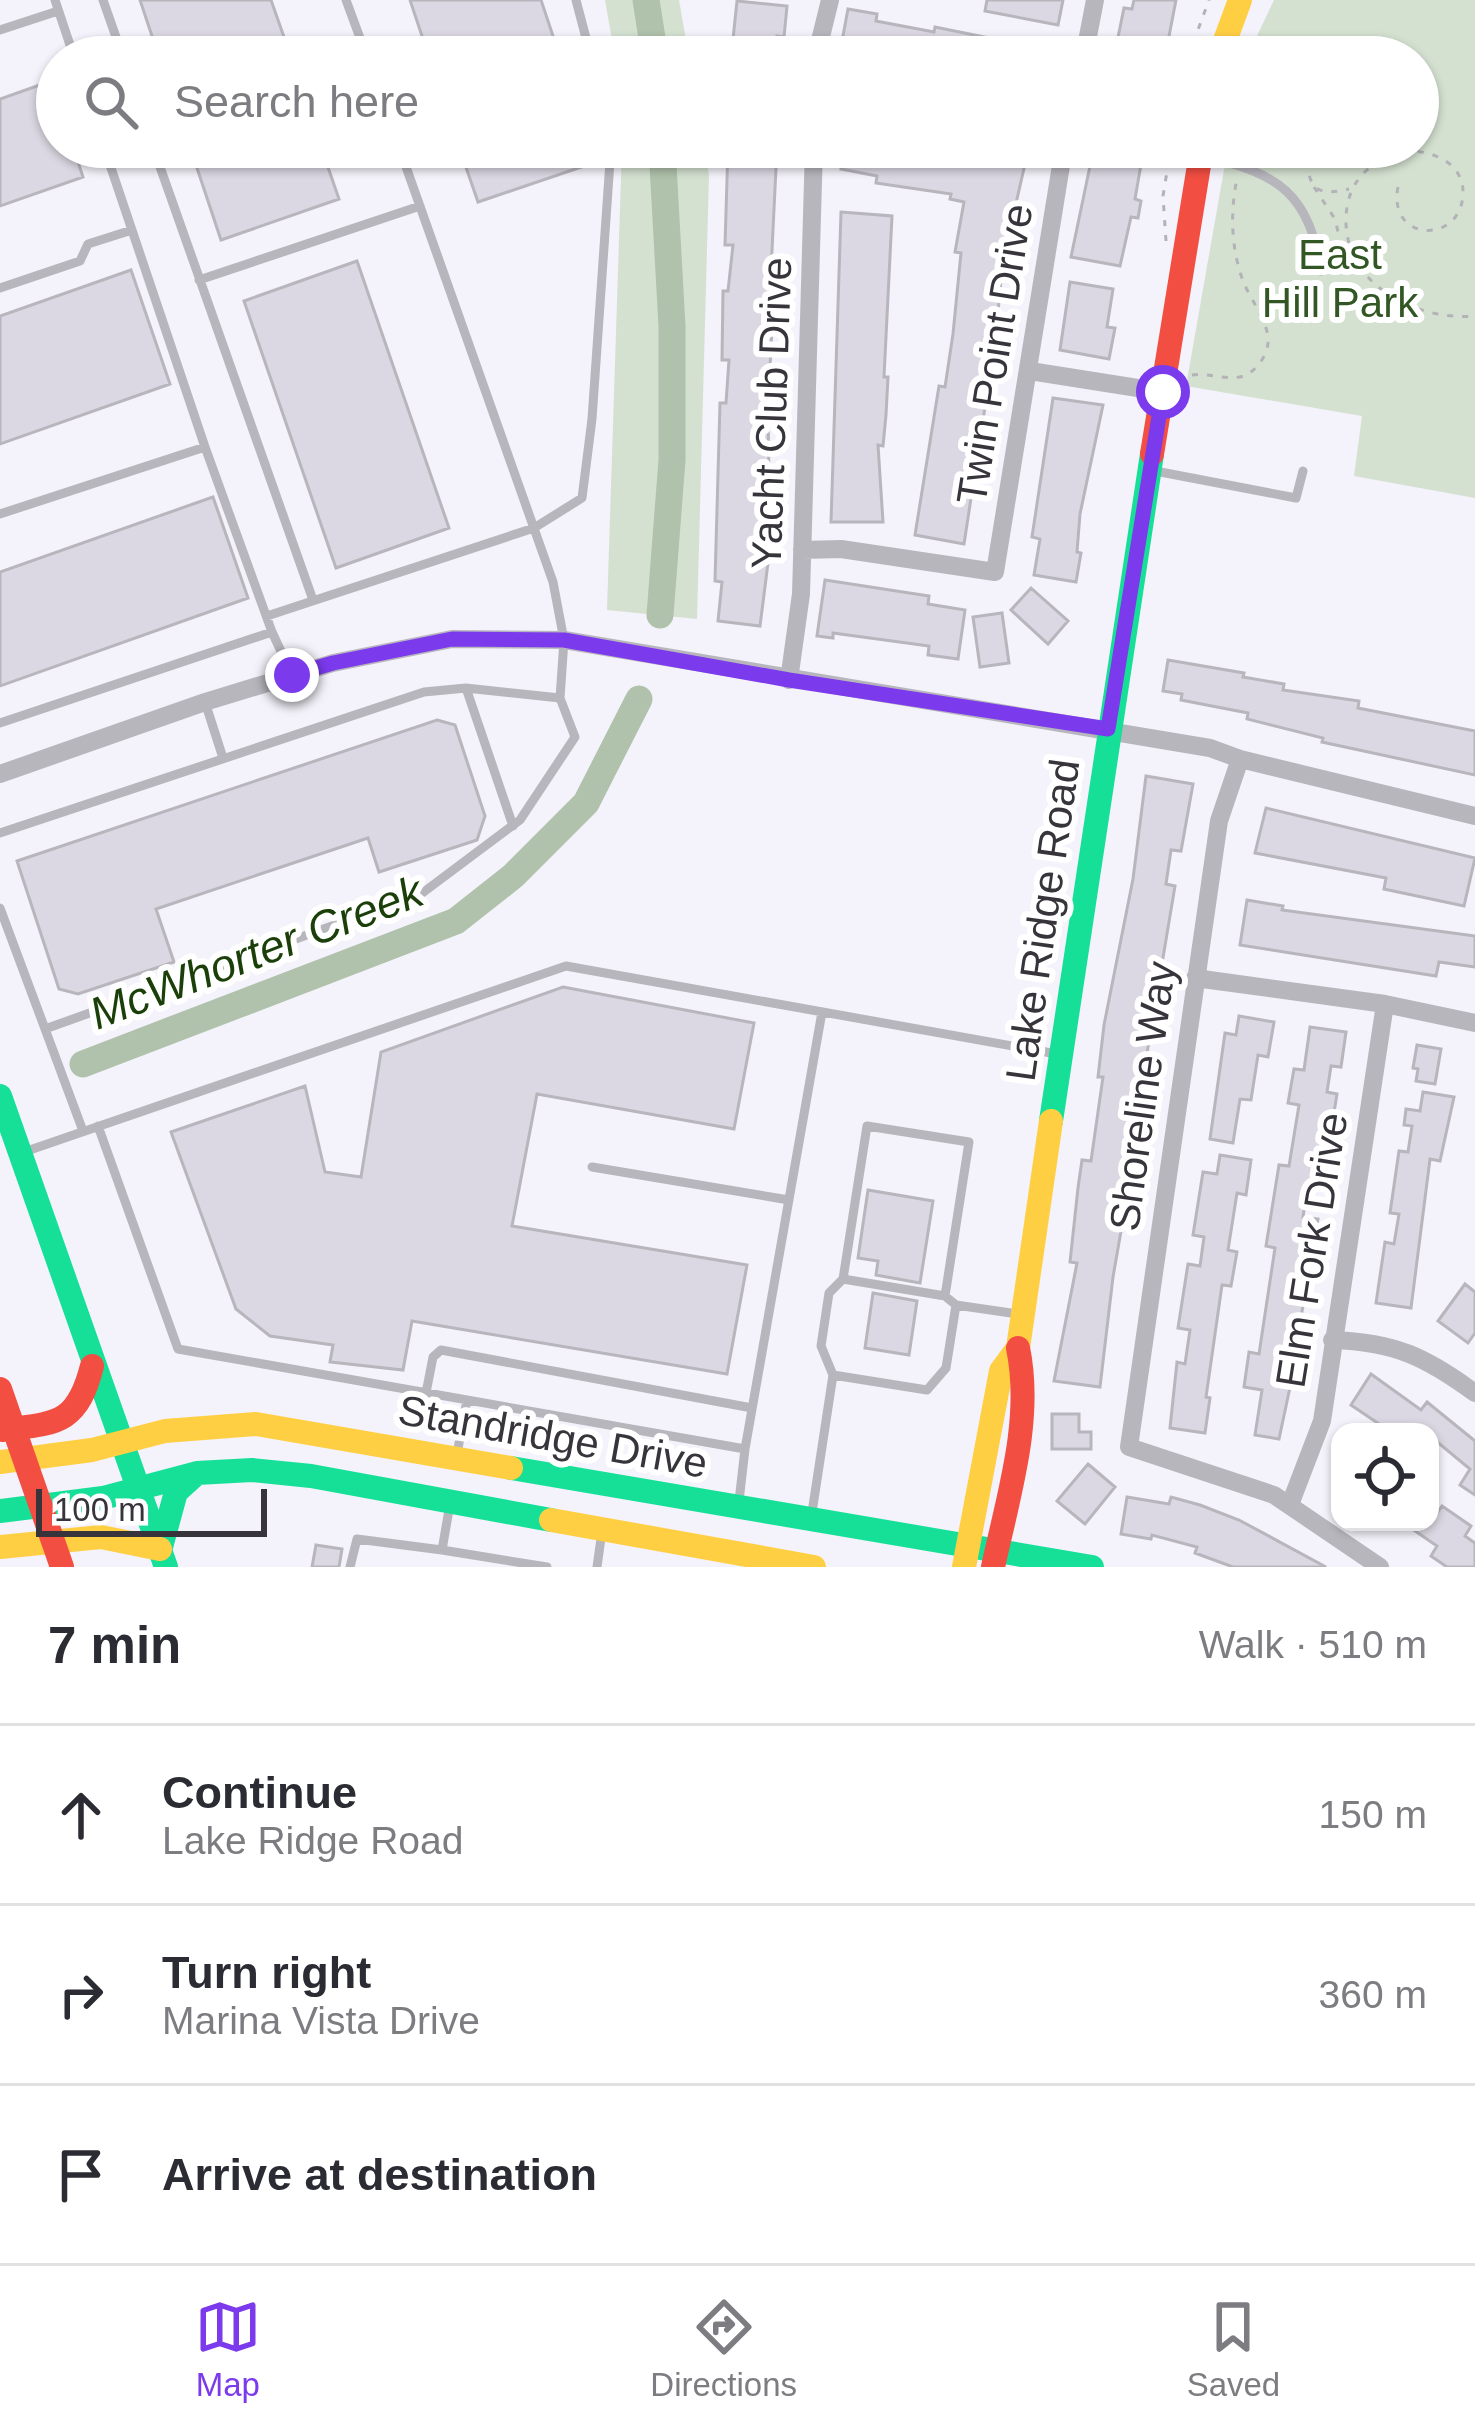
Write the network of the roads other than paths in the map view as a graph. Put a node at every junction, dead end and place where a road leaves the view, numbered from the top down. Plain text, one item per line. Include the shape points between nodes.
1 (103, 0) edge
2 (346, 0) edge
3 (576, 0) edge
4 (830, 0) edge
5 (1095, 0) edge
6 (1240, 0) edge
7 (56, 5) edge
8 (0, 30) edge
9 (67, 36) edge
10 (116, 36) edge
11 (359, 36) edge
12 (585, 36) edge
13 (821, 36) edge
14 (1088, 36) edge
15 (1227, 36) edge
16 (111, 168) edge
17 (161, 168) edge
18 (406, 168) edge
19 (610, 168) edge
20 (813, 168) edge
21 (1061, 168) edge
22 (1198, 168) edge
23 (1247, 168) edge
24 (420, 206) junction
25 (132, 230) junction
26 (1321, 272) dead end
27 (199, 280) junction
28 (0, 288) edge
29 (1030, 370) junction
30 (1163, 392) junction
31 (205, 447) junction
32 (1150, 470) junction
33 (1303, 471) dead end
34 (0, 514) edge
35 (534, 528) junction
36 (802, 550) junction
37 (313, 600) junction
38 (267, 616) junction
39 (272, 632) junction
40 (564, 640) junction
41 (292, 675) junction
42 (789, 680) junction
43 (466, 688) junction
44 (560, 698) junction
45 (206, 702) junction
46 (0, 723) edge
47 (1108, 729) junction
48 (223, 758) junction
49 (1240, 759) junction
50 (0, 774) edge
51 (1475, 816) edge
52 (513, 826) junction
53 (0, 833) edge
54 (0, 908) edge
55 (1195, 978) junction
56 (1384, 1004) junction
57 (822, 1012) junction
58 (1475, 1023) edge
59 (45, 1029) junction
60 (1062, 1055) junction
61 (0, 1096) edge
62 (98, 1126) junction
63 (82, 1132) junction
64 (20, 1153) junction
65 (592, 1167) dead end
66 (789, 1200) junction
67 (843, 1280) junction
68 (945, 1296) junction
69 (956, 1305) junction
70 (1023, 1315) junction
71 (1332, 1340) junction
72 (1018, 1348) junction
73 (93, 1362) junction
74 (833, 1375) junction
75 (0, 1389) edge
76 (426, 1393) junction
77 (1475, 1394) edge
78 (466, 1400) junction
79 (752, 1408) junction
80 (0, 1430) edge
81 (123, 1442) junction
82 (745, 1449) junction
83 (456, 1459) junction
84 (0, 1462) edge
85 (197, 1473) junction
86 (30, 1475) junction
87 (140, 1488) junction
88 (450, 1502) junction
89 (1291, 1502) junction
90 (739, 1507) junction
91 (0, 1511) edge
92 (811, 1519) junction
93 (603, 1529) junction
94 (0, 1547) edge
95 (442, 1550) junction
96 (462, 1554) junction
97 (966, 1556) edge
98 (163, 1558) edge
99 (995, 1558) edge
100 (746, 1561) edge
101 (62, 1567) edge
102 (78, 1567) edge
103 (350, 1567) edge
104 (460, 1567) edge
105 (547, 1567) edge
106 (597, 1567) edge
107 (814, 1567) edge
108 (1092, 1567) edge
109 (1380, 1567) edge

1 - 10 lane
2 - 11 lane
3 - 12 lane
4 - 13 street
5 - 14 street
6 - 15 main road
7 - 8 lane
7 - 9 lane
16 - 25 lane
17 - 27 lane
18 - 24 lane
19 - 35 lane via 582,498
20 - 36 street, Yacht Club Drive
21 - 29 street, Twin Point Drive
22 - 30 main road, Lake Ridge Road
23 - 26 lane via 1297,199
24 - 27 lane
24 - 35 lane
25 - 28 lane via 88,244 80,261
25 - 31 lane
27 - 37 lane
29 - 30 street
29 - 36 street, Twin Point Drive via 995,572
30 - 32 main road, Lake Ridge Road
31 - 34 lane
31 - 38 lane
32 - 33 lane via 1296,498
32 - 47 main road, Lake Ridge Road
35 - 37 lane
35 - 40 lane
36 - 42 street, Yacht Club Drive
37 - 38 lane
38 - 39 lane
39 - 41 lane
39 - 46 lane
40 - 41 street via 452,639
40 - 42 street
40 - 44 lane
41 - 45 street
42 - 47 street
43 - 44 lane
43 - 48 lane via 424,692
43 - 52 lane
44 - 52 lane via 575,736
45 - 48 lane
45 - 50 street
47 - 49 street
47 - 60 main road, Lake Ridge Road
48 - 53 lane
49 - 51 street
49 - 55 street, Shoreline Way via 1219,821
52 - 59 lane via 421,894
54 - 59 lane
55 - 56 street
55 - 89 street, Shoreline Way via 1130,1447
56 - 58 street
56 - 71 street, Elm Fork Drive
57 - 60 lane
57 - 62 lane via 566,966
57 - 66 lane
59 - 63 lane
60 - 70 main road, Lake Ridge Road
61 - 64 main road
62 - 63 lane
62 - 76 lane via 178,1349
63 - 64 lane
64 - 73 main road
65 - 66 lane
66 - 79 lane
67 - 68 lane
67 - 68 lane via 867,1126 969,1142
67 - 74 lane via 829,1293 820,1346
68 - 69 lane
69 - 70 lane
69 - 74 lane via 946,1368 927,1390
70 - 72 main road, Lake Ridge Road
71 - 77 street via 1405,1350
71 - 89 street, Elm Fork Drive via 1322,1421
72 - 97 main road, Lake Ridge Road via 1001,1371
72 - 99 main road, Lake Ridge Road via 1026,1370
73 - 80 main road via 85,1400 71,1417
73 - 81 main road
74 - 92 lane
75 - 86 main road
76 - 78 lane
76 - 79 lane via 440,1350
78 - 82 lane
78 - 83 lane
79 - 82 lane
81 - 83 main road, Standridge Drive via 256,1424
81 - 84 main road, Standridge Drive
81 - 87 main road
82 - 90 lane
83 - 88 main road
83 - 90 main road, Standridge Drive
85 - 87 main road, Standridge Drive
85 - 88 main road, Standridge Drive via 272,1472
85 - 98 main road via 176,1492
86 - 101 main road
86 - 102 main road
87 - 91 main road, Standridge Drive
87 - 98 main road
88 - 93 main road, Standridge Drive
88 - 95 lane
89 - 109 street
90 - 92 main road, Standridge Drive
92 - 97 main road, Standridge Drive
93 - 100 main road, Standridge Drive
93 - 106 lane
94 - 98 main road via 95,1536 136,1539
95 - 96 lane
95 - 103 lane via 357,1539
96 - 104 lane
96 - 105 lane
97 - 99 main road, Standridge Drive
99 - 108 main road, Standridge Drive
100 - 107 main road, Standridge Drive

